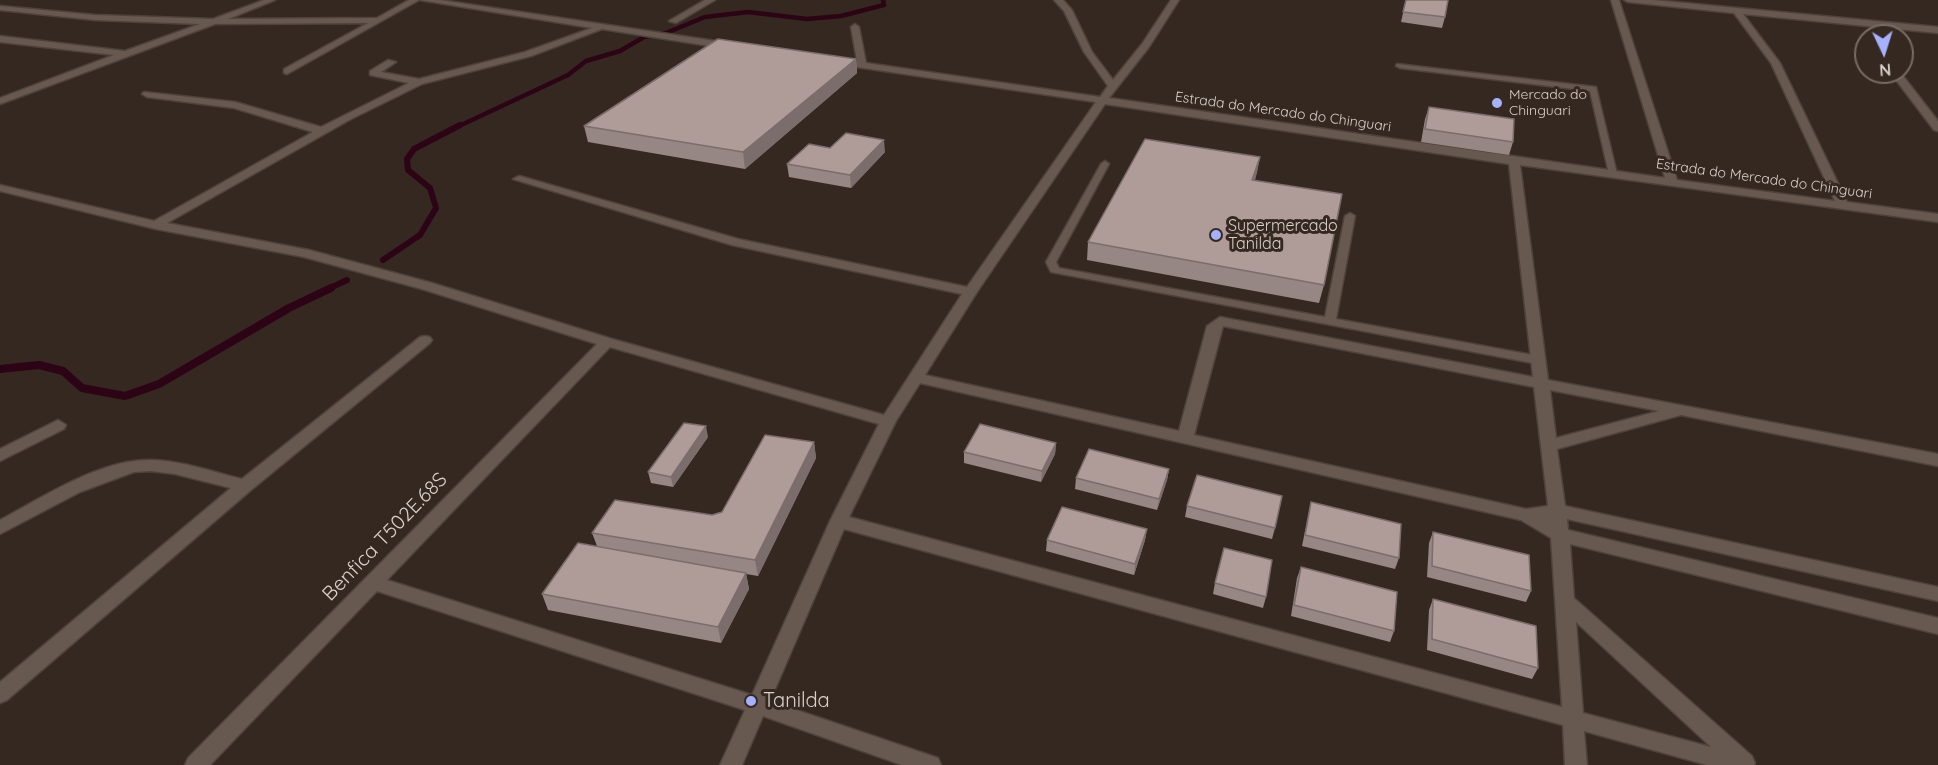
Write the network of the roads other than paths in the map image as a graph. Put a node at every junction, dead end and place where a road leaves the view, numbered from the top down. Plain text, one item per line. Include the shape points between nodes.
1 (271, 0) edge
2 (415, 0) edge
3 (423, 0) edge
4 (711, 0) edge
5 (1058, 0) edge
6 (1175, 0) edge
7 (1615, 0) edge
8 (1628, 0) edge
9 (0, 8) edge
10 (1737, 11) junction
11 (380, 20) junction
12 (673, 21) dead end
13 (217, 22) junction
14 (1857, 22) joint
15 (855, 27) dead end
16 (598, 28) junction
17 (1938, 30) edge
18 (0, 39) edge
19 (738, 47) edge
20 (129, 54) junction
21 (828, 60) edge
22 (391, 62) dead end
23 (862, 64) junction
24 (1400, 66) dead end
25 (287, 71) dead end
26 (418, 82) junction
27 (1904, 84) edge
28 (1113, 86) junction
29 (147, 94) dead end
30 (0, 101) edge
31 (1102, 101) junction
32 (1938, 128) edge
33 (322, 131) junction
34 (1514, 161) junction
35 (1105, 164) dead end
36 (1613, 174) junction
37 (519, 179) dead end
38 (1672, 181) junction
39 (0, 188) edge
40 (1842, 204) junction
41 (1350, 216) dead end
42 (1938, 218) edge
43 (156, 225) junction
44 (970, 292) junction
45 (1330, 321) junction
46 (425, 340) dead end
47 (608, 342) junction
48 (1538, 360) junction
49 (915, 377) junction
50 (1541, 381) junction
51 (1682, 410) junction
52 (888, 422) junction
53 (58, 425) dead end
54 (1185, 438) junction
55 (1551, 445) junction
56 (0, 456) edge
57 (1938, 460) edge
58 (245, 486) junction
59 (1558, 511) junction
60 (1526, 515) junction
61 (839, 521) junction
62 (0, 528) edge
63 (1560, 535) junction
64 (371, 582) junction
65 (1938, 594) edge
66 (1566, 602) junction
67 (1938, 626) edge
68 (0, 694) edge
69 (759, 706) junction
70 (1571, 720) junction
71 (196, 765) edge
72 (731, 765) edge
73 (930, 765) edge
74 (1576, 765) edge
75 (1744, 765) edge

1 - 13 street
2 - 11 street
3 - 16 street
4 - 12 street
5 - 28 street via 1068,10 1088,51
6 - 28 street
7 - 38 street
8 - 10 street
9 - 13 street via 69,18
10 - 14 street
10 - 40 street via 1775,63
11 - 13 street
11 - 25 street
13 - 20 street
14 - 17 street
15 - 23 street
16 - 19 street
16 - 26 street via 528,54
18 - 20 street
20 - 30 street
21 - 23 street, Estrada do Mercado do Chinguari
22 - 26 street via 374,73
23 - 31 street, Estrada do Mercado do Chinguari
24 - 36 lane via 1593,89
26 - 33 street
27 - 32 street
28 - 31 street
29 - 33 street via 235,105
31 - 34 street, Estrada do Mercado do Chinguari
31 - 44 street
33 - 43 street
34 - 36 street, Estrada do Mercado do Chinguari
34 - 48 street
35 - 45 lane via 1051,262 1055,270
36 - 38 street, Estrada do Mercado do Chinguari
37 - 44 street via 736,242
38 - 40 street, Estrada do Mercado do Chinguari
39 - 43 street
40 - 42 street, Estrada do Mercado do Chinguari
41 - 45 lane
43 - 47 street via 305,253
44 - 49 street
45 - 48 lane
46 - 58 street
47 - 52 street
47 - 64 street, Benfica T502E.68S
48 - 50 street
49 - 52 street
49 - 54 street
50 - 51 street
50 - 54 street via 1220,321 1214,326
50 - 55 street
51 - 55 street
51 - 57 street
52 - 61 street
53 - 56 street
54 - 60 street
55 - 59 street
58 - 62 street via 151,465 129,467 70,491
58 - 68 street
59 - 60 street
59 - 63 street
59 - 65 street
60 - 63 street
61 - 69 street
61 - 70 street
63 - 66 street
63 - 67 street
64 - 69 street
64 - 71 street, Benfica T502E.68S
66 - 70 street
66 - 75 street
69 - 72 street
69 - 73 street
70 - 74 street
70 - 75 street

